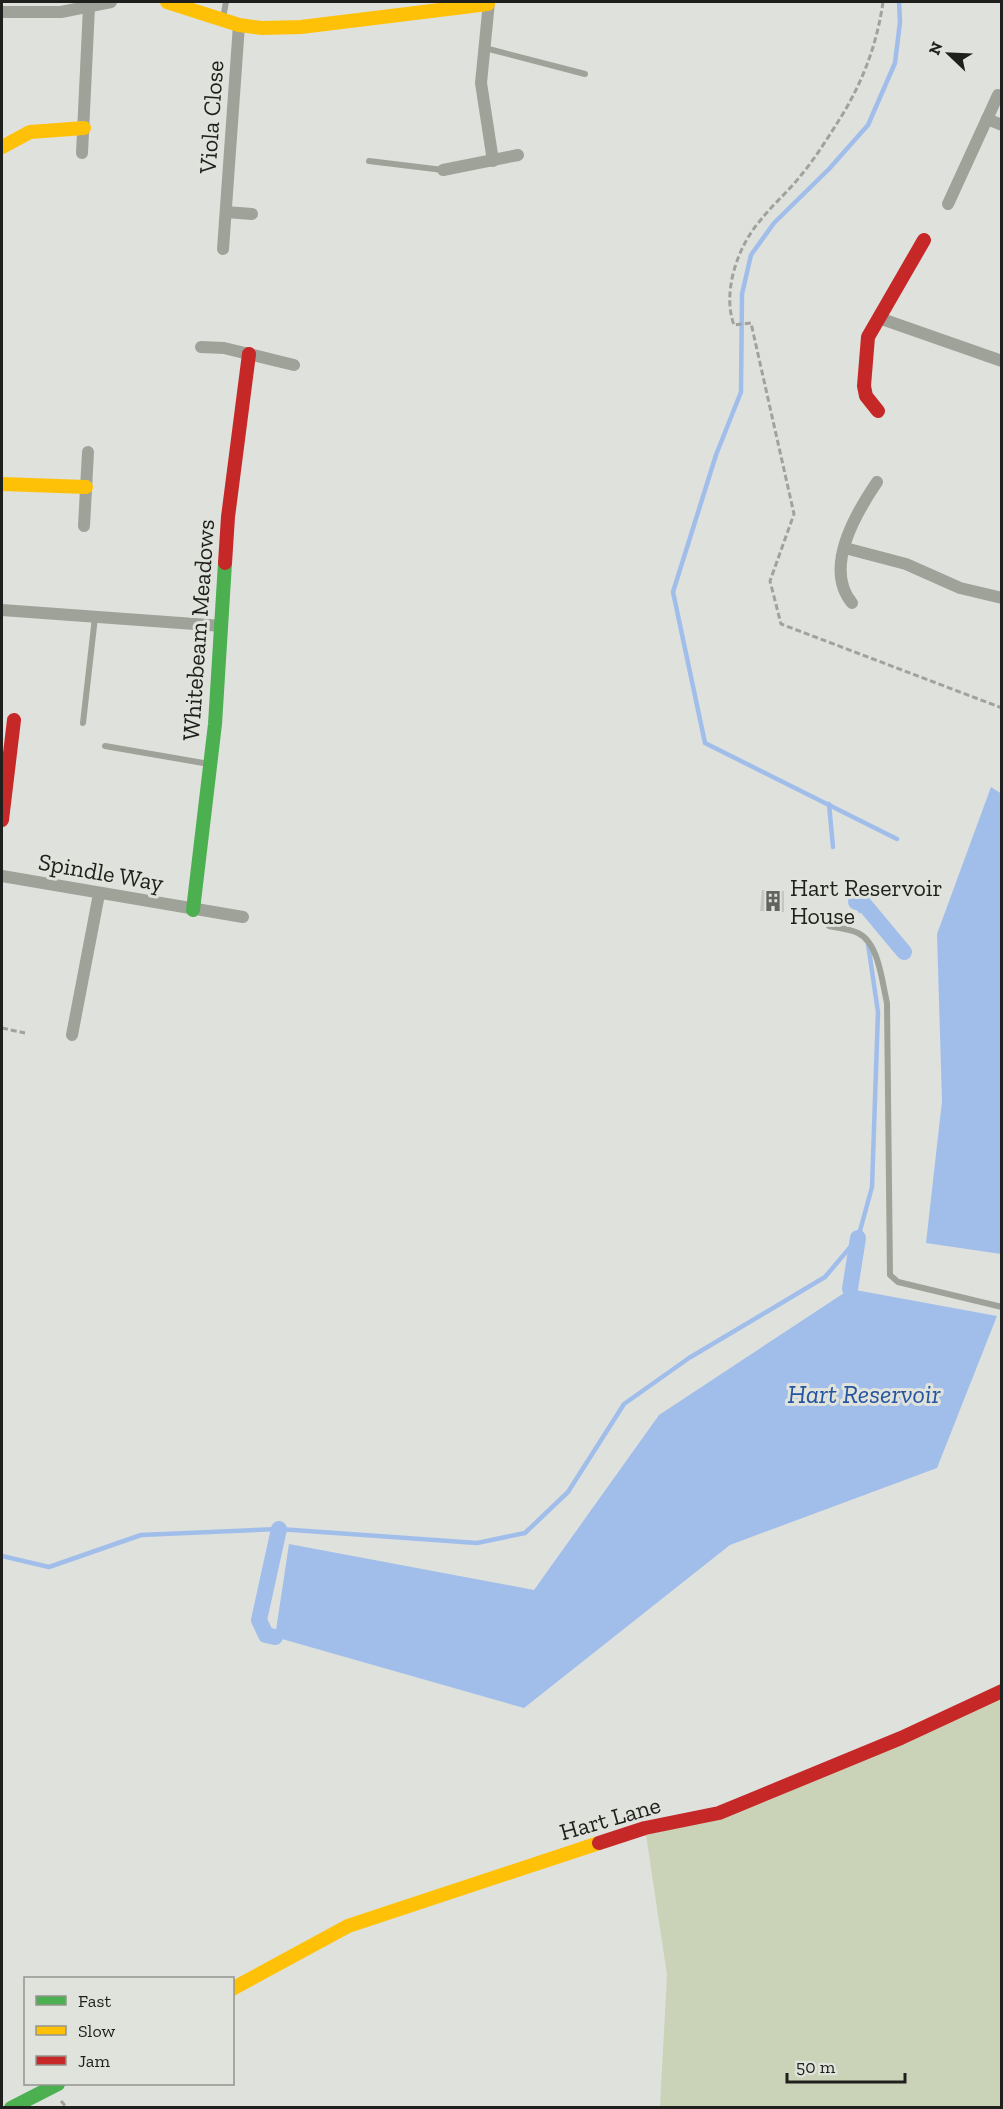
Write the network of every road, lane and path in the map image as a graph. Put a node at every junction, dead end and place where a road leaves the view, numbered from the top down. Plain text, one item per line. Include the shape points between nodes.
1 (111, 2) edge
2 (167, 2) edge
3 (226, 2) edge
4 (883, 2) edge
5 (488, 3) edge
6 (89, 7) junction
7 (2, 12) edge
8 (223, 19) junction
9 (239, 25) junction
10 (485, 48) junction
11 (585, 74) dead end
12 (998, 94) dead end
13 (987, 119) junction
14 (1002, 125) edge
15 (84, 129) junction
16 (2, 147) edge
17 (82, 153) dead end
18 (518, 155) dead end
19 (369, 161) dead end
20 (494, 161) junction
21 (443, 170) joint
22 (948, 204) dead end
23 (226, 212) junction
24 (252, 214) dead end
25 (924, 240) dead end
26 (224, 249) dead end
27 (879, 318) junction
28 (201, 347) dead end
29 (249, 354) junction
30 (1002, 361) edge
31 (294, 364) dead end
32 (878, 411) dead end
33 (88, 452) dead end
34 (877, 482) dead end
35 (2, 484) edge
36 (86, 487) junction
37 (84, 526) dead end
38 (845, 548) junction
39 (1002, 598) edge
40 (852, 603) dead end
41 (2, 610) edge
42 (94, 617) junction
43 (222, 626) junction
44 (1002, 708) edge
45 (14, 720) dead end
46 (83, 723) dead end
47 (105, 746) dead end
48 (210, 764) junction
49 (4, 784) edge
50 (2, 820) edge
51 (2, 876) edge
52 (99, 894) junction
53 (193, 910) junction
54 (243, 917) dead end
55 (830, 926) dead end
56 (2, 1028) edge
57 (25, 1033) dead end
58 (72, 1035) dead end
59 (1002, 1307) edge
60 (1002, 1691) edge
61 (234, 1988) edge
62 (56, 2085) edge
63 (11, 2108) edge

1 - 6 street
2 - 8 street
3 - 8 lane
4 - 44 path via 867,71 803,174 757,223 743,246 730,288 729,310 734,325 750,323 794,514 770,581 781,624
5 - 9 street via 301,27
5 - 10 street
6 - 7 street via 39,14
6 - 15 street
8 - 9 street
9 - 23 street, Viola Close
10 - 11 lane
10 - 20 street via 481,83
12 - 13 street
13 - 14 street
13 - 22 street
15 - 16 street via 41,129 22,134
15 - 17 street
18 - 20 street
19 - 21 lane
20 - 21 street
23 - 24 street
23 - 26 street, Viola Close
25 - 27 street
27 - 30 street
27 - 32 street via 868,337 864,362 866,396
28 - 29 street
29 - 31 street
29 - 43 street, Whitebeam Meadows via 228,517
33 - 36 street
34 - 38 street via 852,520
35 - 36 street
36 - 37 street
38 - 39 street via 906,564 960,588
38 - 40 street via 841,582
41 - 42 street
42 - 43 street
42 - 46 lane
43 - 48 street, Whitebeam Meadows
45 - 49 street
47 - 48 lane
48 - 53 street, Whitebeam Meadows
49 - 50 street
51 - 52 street, Spindle Way
52 - 53 street, Spindle Way
52 - 58 street
53 - 54 street, Spindle Way
55 - 59 lane via 858,933 868,941 887,1003 890,1275 898,1282
56 - 57 path
60 - 61 street, Hart Lane via 901,1738 719,1813 645,1828 348,1926
62 - 63 street

